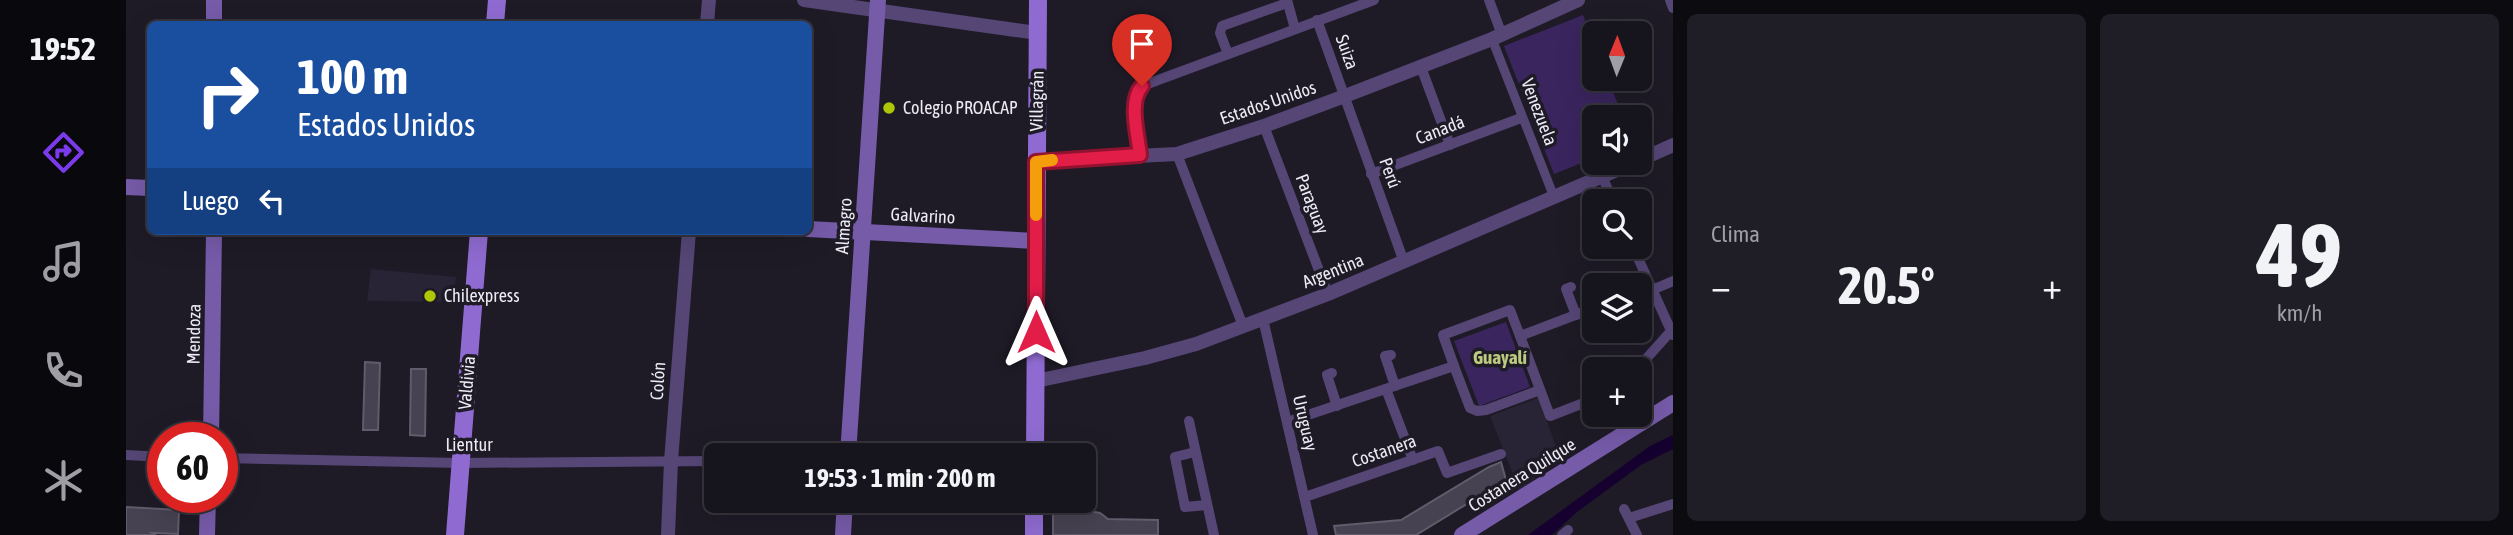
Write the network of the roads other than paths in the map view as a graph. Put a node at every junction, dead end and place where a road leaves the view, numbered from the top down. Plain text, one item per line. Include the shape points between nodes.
1 (214, 0) edge
2 (497, 0) edge
3 (709, 0) edge
4 (804, 0) edge
5 (1038, 0) edge
6 (1374, 0) edge
7 (1489, 0) edge
8 (1670, 0) edge
9 (1287, 1) edge
10 (1572, 1) edge
11 (878, 5) edge
12 (1673, 8) edge
13 (1317, 20) junction
14 (214, 21) edge
15 (495, 21) edge
16 (707, 21) edge
17 (1295, 29) junction
18 (1037, 33) junction
19 (1497, 37) junction
20 (1227, 54) junction
21 (1421, 67) junction
22 (1345, 96) junction
23 (1521, 118) junction
24 (1264, 126) junction
25 (1450, 145) junction
26 (1673, 145) edge
27 (1177, 154) junction
28 (1140, 155) junction
29 (1652, 155) edge
30 (1036, 162) junction
31 (1371, 174) junction
32 (1602, 176) joint
33 (126, 187) edge
34 (147, 188) edge
35 (1608, 189) edge
36 (1554, 197) junction
37 (812, 229) edge
38 (863, 232) junction
39 (214, 235) edge
40 (479, 235) edge
41 (689, 235) edge
42 (1036, 241) junction
43 (1404, 262) junction
44 (1673, 281) edge
45 (1571, 287) dead end
46 (1652, 288) edge
47 (1328, 294) junction
48 (1652, 296) edge
49 (1582, 313) edge
50 (1576, 315) junction
51 (1263, 319) junction
52 (1242, 326) junction
53 (1672, 333) edge
54 (1520, 336) junction
55 (1391, 355) dead end
56 (1649, 357) edge
57 (1454, 366) junction
58 (1332, 373) dead end
59 (1036, 381) junction
60 (1390, 388) junction
61 (1540, 390) junction
62 (1582, 403) edge
63 (1673, 403) edge
64 (1337, 405) junction
65 (1189, 421) dead end
66 (211, 422) edge
67 (1287, 422) junction
68 (849, 443) edge
69 (1035, 443) edge
70 (1195, 452) junction
71 (1501, 454) dead end
72 (126, 455) edge
73 (147, 456) edge
74 (238, 458) edge
75 (1413, 460) junction
76 (671, 461) junction
77 (704, 461) edge
78 (461, 463) junction
79 (1305, 497) junction
80 (1208, 505) junction
81 (1673, 505) edge
82 (208, 513) edge
83 (844, 513) edge
84 (1034, 513) edge
85 (207, 535) edge
86 (455, 535) edge
87 (668, 535) edge
88 (843, 535) edge
89 (1034, 535) edge
90 (1214, 535) edge
91 (1313, 535) edge
92 (1462, 535) edge
93 (1637, 535) edge

1 - 14 main road
2 - 15 main road
3 - 16 street
4 - 11 street
5 - 18 main road, Villagrán
6 - 13 street
7 - 19 street, Venezuela
8 - 12 street
9 - 17 street
9 - 20 street via 1222,26
10 - 19 street, Estados Unidos
11 - 18 street
11 - 38 main road, Almagro
13 - 17 street
13 - 22 street, Suiza
17 - 20 street
18 - 30 main road, Villagrán
19 - 21 street, Estados Unidos
19 - 23 street, Venezuela
20 - 28 street via 1142,86 1135,94
21 - 22 street, Estados Unidos
21 - 25 street
22 - 24 street, Estados Unidos
22 - 31 street, Perú
23 - 25 street, Canadá
23 - 36 street, Venezuela
24 - 27 street, Estados Unidos
24 - 47 street, Paraguay
25 - 31 street, Canadá
26 - 29 street
27 - 28 street, Estados Unidos
27 - 52 street
28 - 30 street, Estados Unidos
30 - 42 main road, Villagrán
31 - 43 street, Perú
32 - 35 street
32 - 36 street, Argentina
33 - 34 main road
36 - 43 street, Argentina
37 - 38 main road, Galvarino
38 - 42 main road, Galvarino
38 - 68 main road, Almagro
39 - 66 main road, Mendoza
40 - 78 main road, Valdivia
41 - 76 street, Colón
42 - 59 main road, Villagrán
43 - 47 street, Argentina
44 - 46 street
45 - 50 street via 1566,289
47 - 51 street, Argentina
48 - 53 street
49 - 50 street
50 - 54 street
51 - 52 street, Argentina
51 - 67 street, Uruguay
52 - 59 street, Argentina via 1172,351
53 - 56 street
54 - 57 street via 1510,310 1443,335
54 - 61 street
55 - 60 street via 1385,356
57 - 60 street
57 - 61 street via 1470,408 1477,411
58 - 64 street via 1327,375
59 - 69 main road, Villagrán
60 - 64 street
60 - 75 street
61 - 62 street via 1550,416
63 - 92 main road, Costanera Quilque
64 - 67 street
65 - 70 street
67 - 79 street, Uruguay
70 - 80 street
70 - 80 street via 1175,457 1185,507
71 - 75 street, Costanera via 1447,473 1438,451
72 - 73 street
74 - 78 street, Lientur
75 - 79 street, Costanera
76 - 77 street, Lientur
76 - 78 street, Lientur
76 - 87 street, Colón
78 - 86 main road, Valdivia
79 - 91 street, Uruguay
80 - 90 street
81 - 93 street via 1627,513
82 - 85 main road
83 - 88 main road
84 - 89 main road

